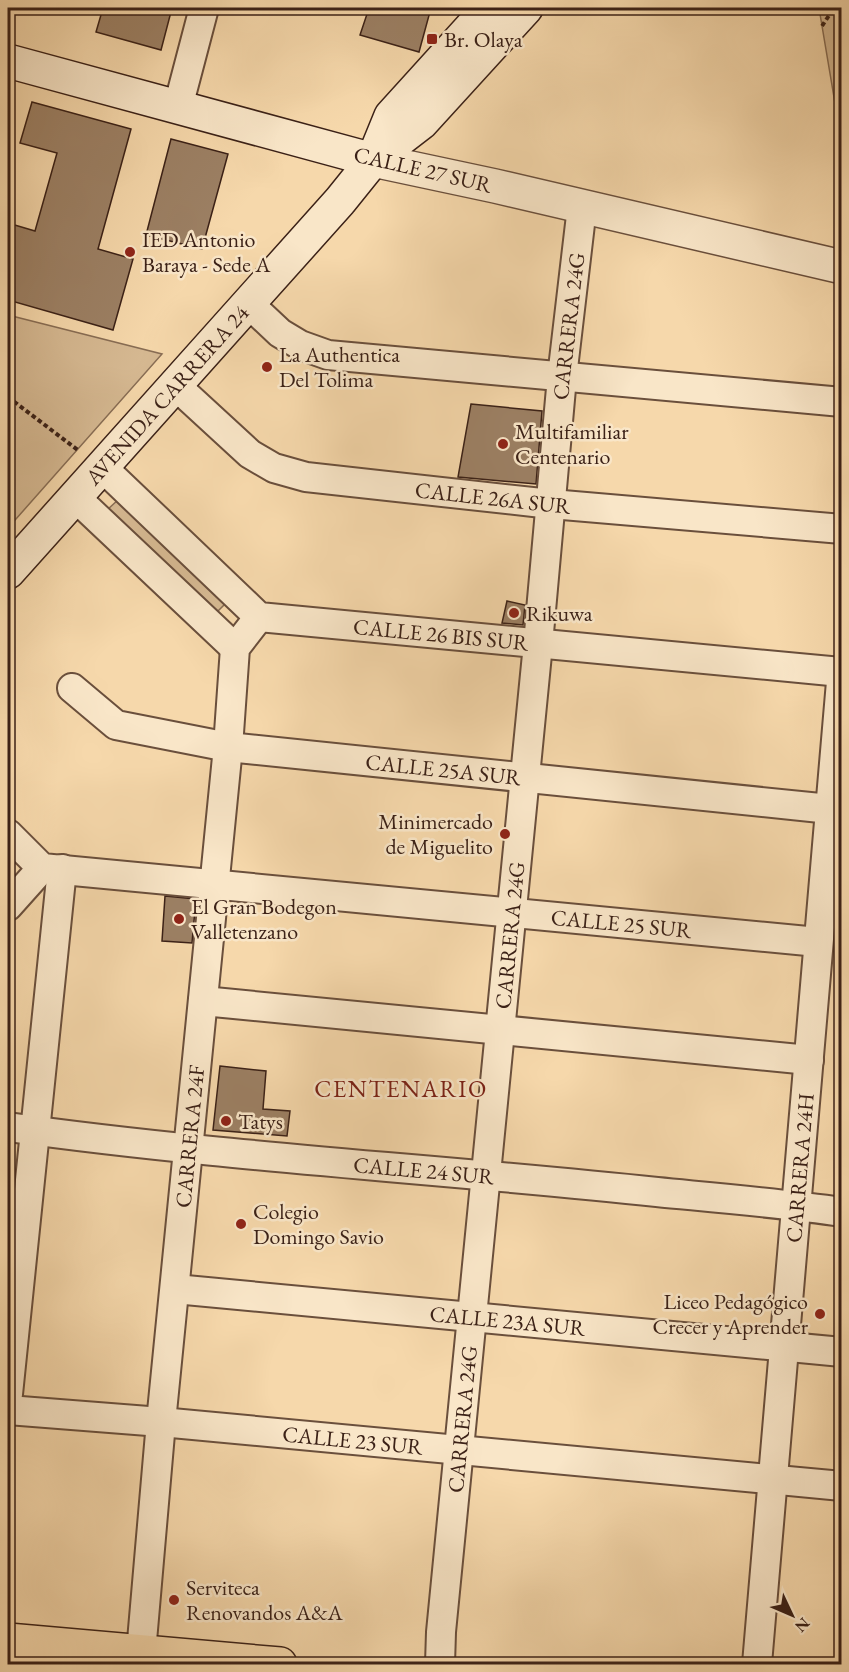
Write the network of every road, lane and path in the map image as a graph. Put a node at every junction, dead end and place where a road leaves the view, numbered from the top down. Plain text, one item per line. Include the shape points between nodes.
1 (204, 8) edge
2 (489, 8) edge
3 (526, 8) edge
4 (834, 8) edge
5 (822, 26) dead end
6 (8, 61) edge
7 (178, 107) junction
8 (373, 160) junction
9 (582, 207) junction
10 (842, 267) edge
11 (248, 303) junction
12 (562, 377) junction
13 (175, 385) junction
14 (8, 397) edge
15 (842, 402) edge
16 (102, 467) junction
17 (75, 497) junction
18 (551, 504) junction
19 (842, 529) edge
20 (8, 572) edge
21 (259, 617) junction
22 (538, 644) junction
23 (235, 648) junction
24 (841, 671) edge
25 (72, 688) dead end
26 (228, 747) junction
27 (838, 759) edge
28 (525, 778) junction
29 (830, 809) junction
30 (8, 834) edge
31 (52, 868) junction
32 (214, 884) junction
33 (8, 906) edge
34 (512, 912) junction
35 (818, 942) junction
36 (203, 1001) junction
37 (500, 1031) junction
38 (808, 1060) junction
39 (21, 1128) edge
40 (189, 1148) junction
41 (486, 1175) junction
42 (796, 1206) junction
43 (842, 1212) edge
44 (175, 1289) junction
45 (471, 1316) junction
46 (784, 1347) junction
47 (842, 1352) edge
48 (8, 1394) edge
49 (8, 1410) edge
50 (161, 1422) junction
51 (459, 1451) junction
52 (773, 1480) junction
53 (842, 1486) edge
54 (8, 1640) edge
55 (140, 1658) edge
56 (280, 1665) edge
57 (440, 1665) edge
58 (757, 1665) edge

1 - 7 street
2 - 8 main road, AVENIDA CARRERA 24 via 391,116
3 - 8 main road, AVENIDA CARRERA 24 via 421,123
4 - 5 path
6 - 7 main road, CALLE 27 SUR
7 - 8 main road, CALLE 27 SUR
8 - 9 main road, CALLE 27 SUR
8 - 11 main road, AVENIDA CARRERA 24
9 - 10 main road, CALLE 27 SUR
9 - 12 street, CARRERA 24G
11 - 12 street via 280,333 328,355
11 - 13 main road, AVENIDA CARRERA 24
12 - 15 street
12 - 18 street, CARRERA 24G
13 - 16 main road, AVENIDA CARRERA 24
13 - 18 street, CALLE 26A SUR via 250,454 274,468 306,477
14 - 16 path
16 - 17 main road, AVENIDA CARRERA 24
16 - 21 street
17 - 20 main road, AVENIDA CARRERA 24
17 - 23 street
18 - 19 street, CALLE 26A SUR
18 - 22 street, CARRERA 24G
21 - 22 street, CALLE 26 BIS SUR
21 - 23 street
22 - 24 street, CALLE 26 BIS SUR
22 - 28 street, CARRERA 24G
23 - 26 street, CARRERA 24F
24 - 27 street, CARRERA 24H
25 - 26 street, CALLE 25A SUR via 116,724
26 - 28 street, CALLE 25A SUR
26 - 32 street, CARRERA 24F
27 - 29 street, CARRERA 24H
28 - 29 street, CALLE 25A SUR
28 - 34 street, CARRERA 24G
29 - 35 street, CARRERA 24H
30 - 31 street
31 - 32 street, CALLE 25 SUR
31 - 33 street
31 - 39 street
32 - 34 street, CALLE 25 SUR
32 - 36 street, CARRERA 24F
34 - 35 street, CALLE 25 SUR
34 - 37 street, CARRERA 24G
35 - 38 street, CARRERA 24H
36 - 37 street
36 - 40 street, CARRERA 24F
37 - 38 street
37 - 41 street, CARRERA 24G
38 - 42 street, CARRERA 24H
39 - 40 street, CALLE 24 SUR
39 - 48 street
40 - 41 street, CALLE 24 SUR
40 - 44 street, CARRERA 24F
41 - 42 street, CALLE 24 SUR
41 - 45 street, CARRERA 24G
42 - 43 street, CALLE 24 SUR
42 - 46 street, CARRERA 24H
44 - 45 street, CALLE 23A SUR
44 - 50 street, CARRERA 24F
45 - 46 street, CALLE 23A SUR
45 - 51 street, CARRERA 24G
46 - 47 street, CALLE 23A SUR
46 - 52 street, CARRERA 24H
49 - 50 street, CALLE 23 SUR
50 - 51 street, CALLE 23 SUR
50 - 55 street, CARRERA 24F
51 - 52 street, CALLE 23 SUR
51 - 57 street, CARRERA 24G
52 - 53 street, CALLE 23 SUR
52 - 58 street, CARRERA 24H
54 - 55 main road
55 - 56 main road

